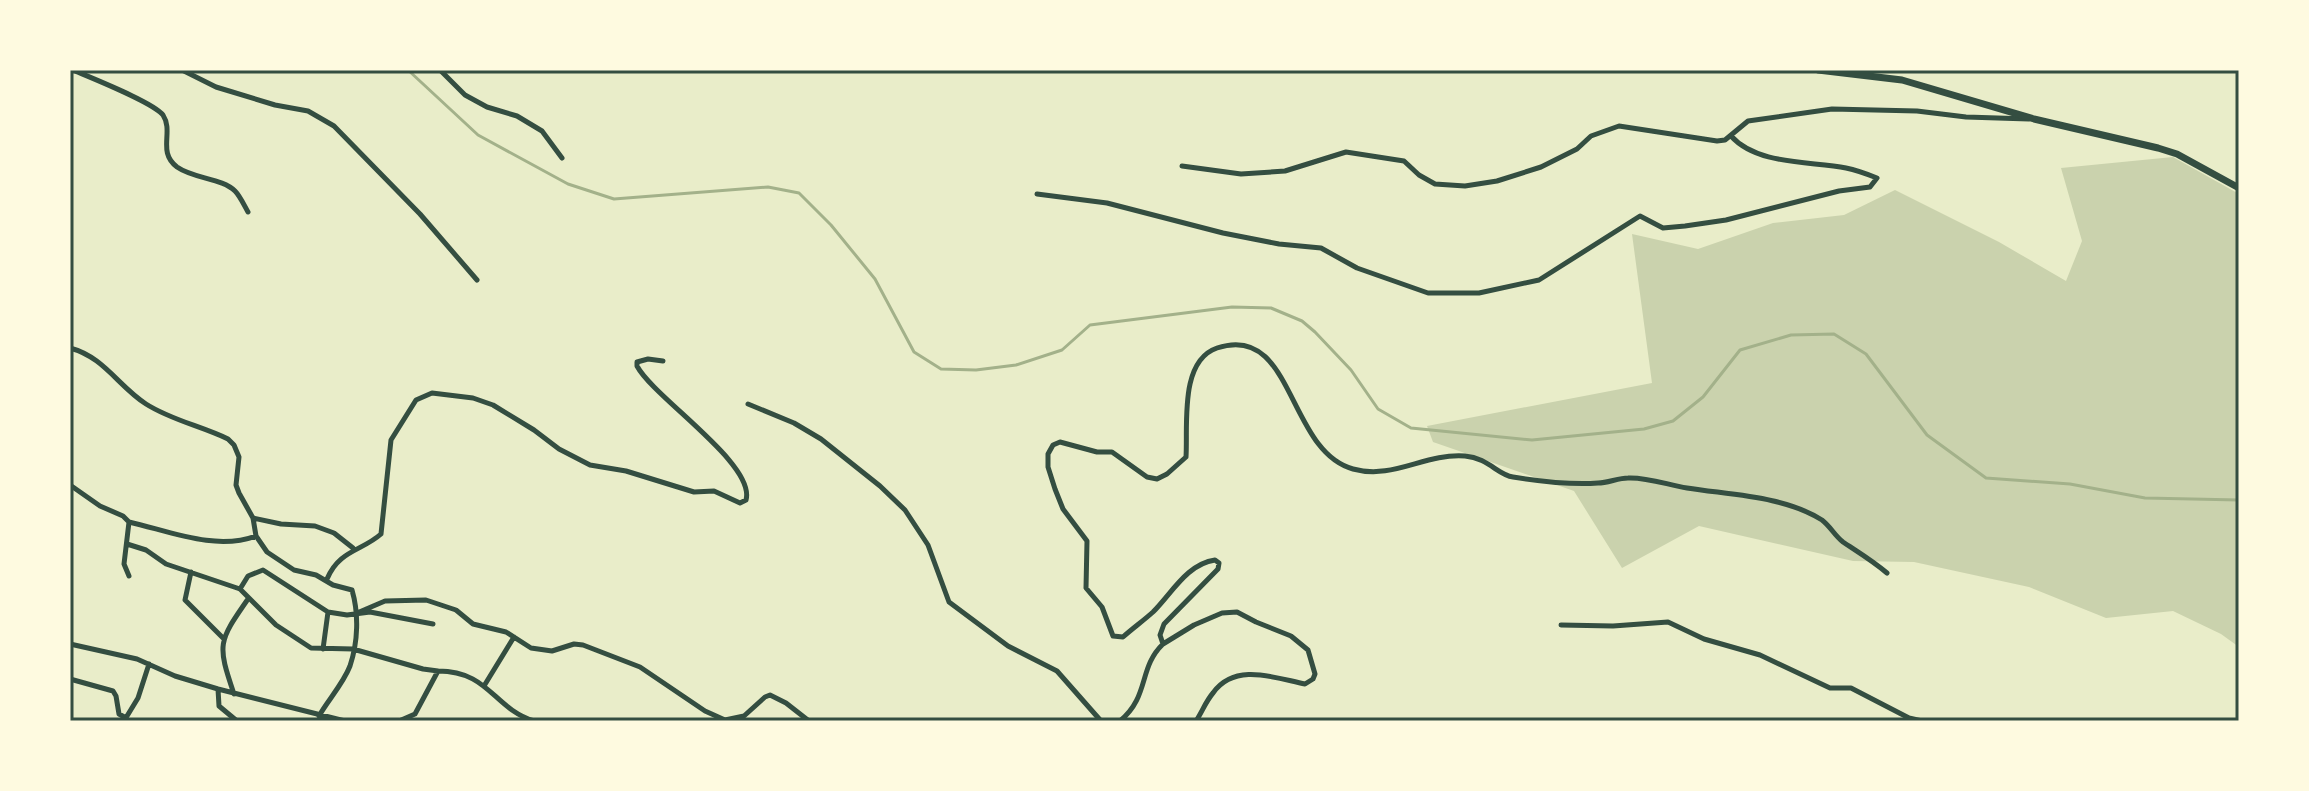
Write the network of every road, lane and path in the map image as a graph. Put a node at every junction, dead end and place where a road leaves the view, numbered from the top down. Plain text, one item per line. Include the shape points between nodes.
1 (73, 70) edge
2 (182, 70) edge
3 (440, 70) edge
4 (1818, 70) edge
5 (2034, 119) junction
6 (1731, 136) junction
7 (562, 158) dead end
8 (1182, 166) dead end
9 (2239, 188) edge
10 (1037, 194) dead end
11 (248, 212) dead end
12 (477, 280) dead end
13 (70, 348) edge
14 (663, 361) dead end
15 (748, 404) dead end
16 (70, 485) edge
17 (253, 518) junction
18 (129, 522) junction
19 (256, 536) junction
20 (127, 544) junction
21 (353, 548) junction
22 (191, 571) junction
23 (1887, 573) dead end
24 (129, 576) dead end
25 (327, 579) junction
26 (240, 589) junction
27 (248, 599) junction
28 (328, 612) junction
29 (357, 613) junction
30 (433, 624) dead end
31 (1561, 625) dead end
32 (514, 637) junction
33 (223, 638) junction
34 (70, 644) edge
35 (1163, 644) junction
36 (323, 649) junction
37 (353, 649) junction
38 (149, 664) junction
39 (438, 671) junction
40 (70, 679) edge
41 (484, 686) junction
42 (218, 689) junction
43 (234, 694) junction
44 (319, 716) junction
45 (414, 718) edge
46 (125, 720) edge
47 (237, 721) edge
48 (345, 721) edge
49 (399, 721) edge
50 (534, 721) edge
51 (809, 721) edge
52 (1101, 721) edge
53 (1120, 721) edge
54 (1196, 721) edge
55 (1922, 721) edge

1 - 11 street via 157,109 166,123 165,149 171,161 196,177 229,186
2 - 12 street via 216,87 308,111 334,126
3 - 7 street via 465,95 542,131
4 - 5 street via 1902,80
5 - 6 street via 1832,109 1748,121
5 - 9 street via 2177,154
6 - 8 street via 1717,141 1619,126 1591,136 1541,167 1465,186 1435,184 1404,161 1346,152 1285,171 1241,174
6 - 10 street via 1761,155 1850,168 1877,178 1870,187 1698,224 1663,228 1640,216 1539,280 1479,293 1428,293 1357,268 1321,248 1223,233 1107,203
13 - 17 street via 98,360 153,409 228,439 239,457 237,489
14 - 21 street via 641,359 637,366 742,477 748,489 740,503 714,491 694,492 590,465 493,405 432,393 416,400 391,440 381,534
15 - 52 street via 821,439 880,486 905,510 928,545 949,602 1008,646 1057,671
16 - 18 street
17 - 19 street
17 - 21 street via 315,526
18 - 19 street via 180,537
18 - 20 street
19 - 25 street via 286,566
20 - 22 street
20 - 24 street via 124,564
21 - 25 street
22 - 26 street
22 - 33 street via 185,600
23 - 35 street via 1823,521 1761,499 1629,478 1598,483 1509,477 1487,461 1468,456 1431,457 1393,472 1353,469 1317,444 1276,369 1244,344 1217,348 1202,358 1188,389 1186,457 1167,474 1147,477 1112,452 1060,442 1048,454 1063,509 1087,541 1086,588 1102,607 1113,636 1123,637 1185,575 1209,561 1219,563 1164,624
25 - 29 street via 352,590
26 - 27 street
26 - 28 street via 248,576 263,570
27 - 33 street
27 - 36 street via 296,640
28 - 29 street
28 - 36 street
29 - 30 street
29 - 32 street via 385,601 426,600
29 - 37 street
31 - 55 street via 1668,622 1760,655 1830,688 1851,688
32 - 41 street
32 - 51 street via 531,648 552,651 574,644 640,667 725,720 744,716 770,695
33 - 43 street via 223,661
34 - 38 street
35 - 53 street via 1153,653 1139,701
35 - 54 street via 1194,625 1237,612 1291,636 1308,650 1315,674 1309,682 1247,674 1228,680 1214,690
36 - 37 street
37 - 39 street
37 - 44 street via 349,667
38 - 42 street
38 - 46 street
39 - 41 street via 466,673
39 - 45 street
40 - 46 street via 113,691
41 - 50 street
42 - 43 street
42 - 47 street via 219,706
43 - 44 street
44 - 48 street
45 - 49 street

